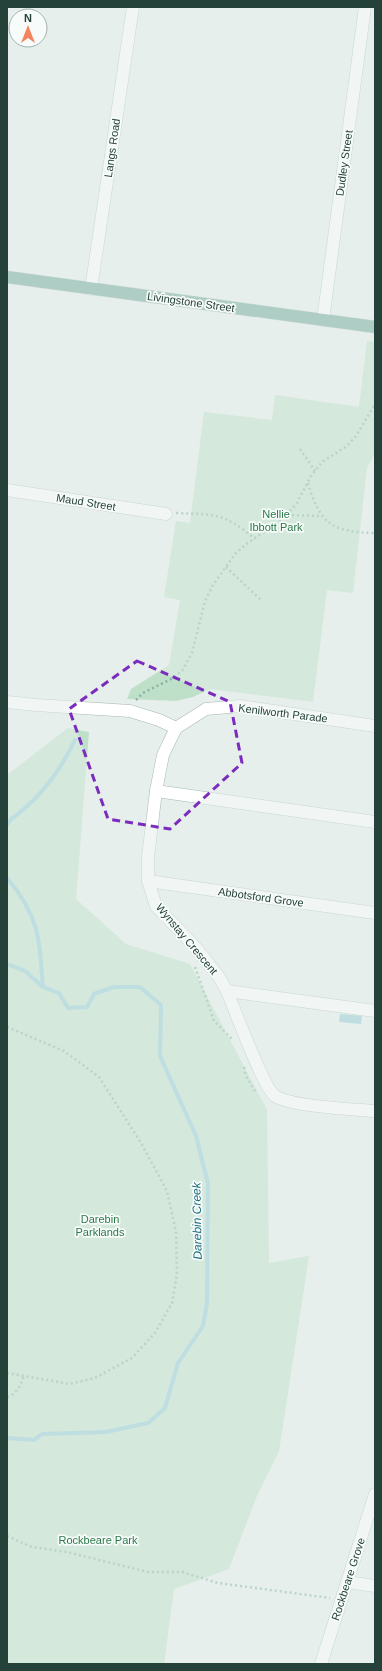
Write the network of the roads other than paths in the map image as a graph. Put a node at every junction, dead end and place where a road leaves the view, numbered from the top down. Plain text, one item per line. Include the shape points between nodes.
1 (133, 7) edge
2 (364, 7) edge
3 (7, 277) edge
4 (91, 289) junction
5 (323, 320) junction
6 (375, 327) edge
7 (7, 490) edge
8 (166, 514) road end
9 (7, 702) edge
10 (375, 726) edge
11 (176, 728) junction
12 (156, 791) junction
13 (375, 822) edge
14 (148, 881) junction
15 (375, 913) edge
16 (227, 990) junction
17 (375, 1011) edge
18 (375, 1111) edge
19 (375, 1494) edge
20 (347, 1582) junction
21 (375, 1586) edge
22 (321, 1664) edge

1 - 4 street, Langs Road
2 - 5 street, Dudley Street
3 - 4 main road, Livingstone Street
4 - 5 main road, Livingstone Street
5 - 6 main road, Livingstone Street
7 - 8 street, Maud Street
9 - 11 street via 130,711
10 - 11 street, Kenilworth Parade via 240,706 206,710
11 - 12 street, Wynstay Crescent via 162,755
12 - 13 street
12 - 14 street, Wynstay Crescent via 148,857
14 - 15 street, Abbotsford Grove
14 - 16 street, Wynstay Crescent via 156,906 197,949
16 - 17 street
16 - 18 street, Wynstay Crescent via 264,1080 275,1096 297,1103
19 - 20 street, Rockbeare Grove
20 - 21 street
20 - 22 street, Rockbeare Grove

